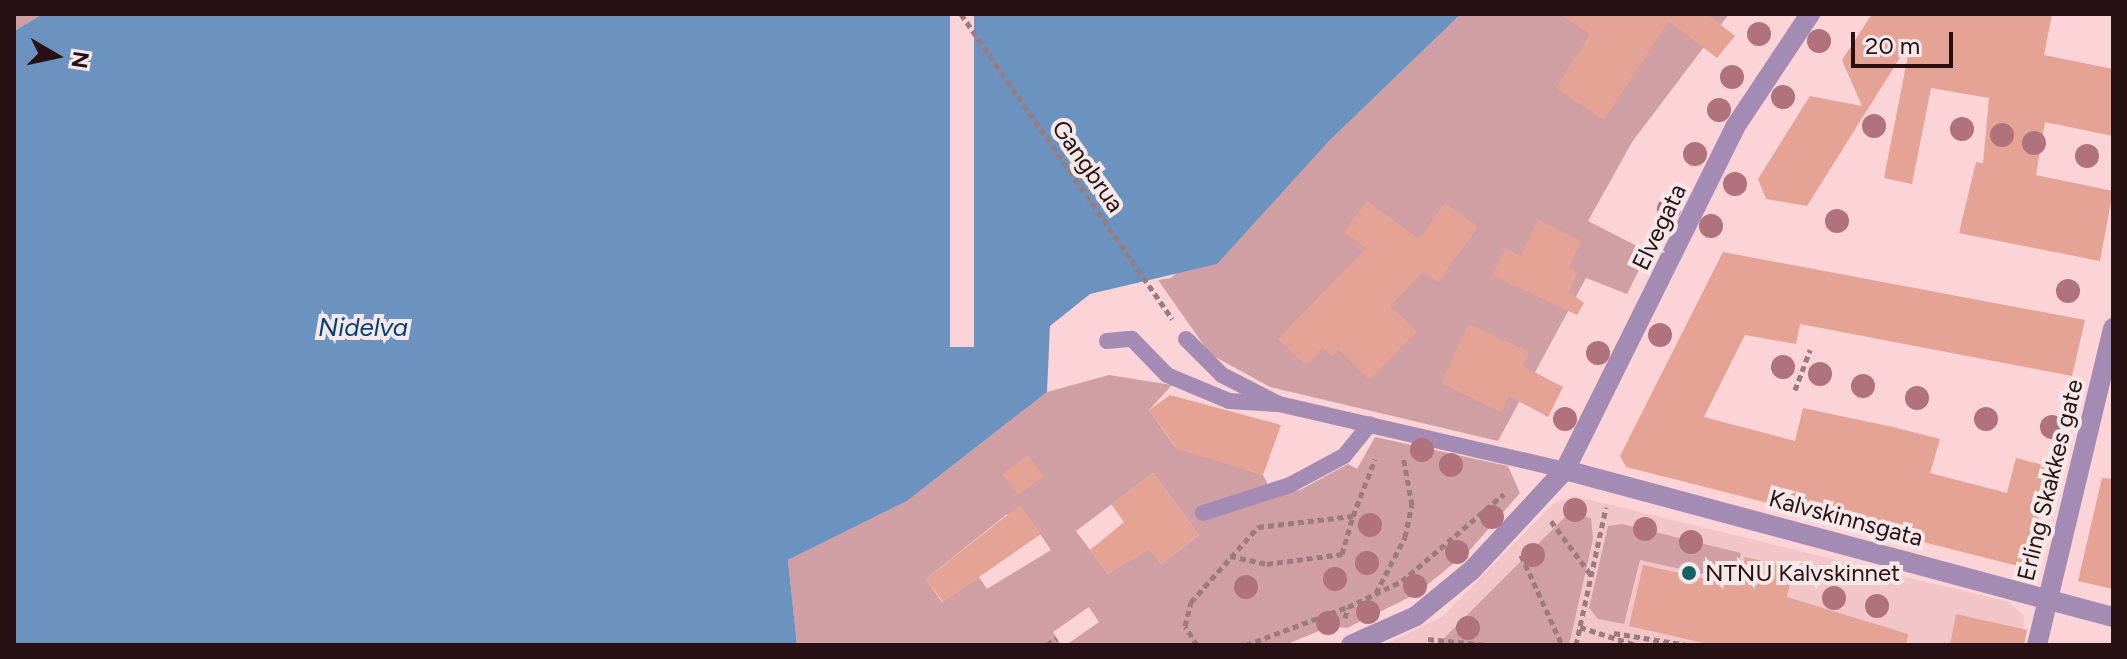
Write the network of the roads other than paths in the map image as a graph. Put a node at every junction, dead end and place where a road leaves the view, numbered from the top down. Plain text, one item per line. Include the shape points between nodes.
1 (1810, 14) edge
2 (2113, 328) edge
3 (1186, 339) road end
4 (1107, 341) dead end
5 (2106, 386) edge
6 (1279, 404) junction
7 (1376, 426) junction
8 (1565, 470) junction
9 (1203, 513) dead end
10 (2047, 600) junction
11 (2113, 617) edge
12 (1345, 640) edge
13 (2037, 645) edge

1 - 8 street, Elvegata via 1735,127
2 - 5 street, Erling Skakkes gate
3 - 6 lane via 1222,375
4 - 6 lane via 1132,339 1167,375 1229,401
5 - 10 street, Erling Skakkes gate
6 - 7 lane
7 - 8 lane
7 - 9 lane via 1344,456 1290,485
8 - 10 street, Kalvskinnsgata
8 - 12 street, Elvegata via 1509,533 1416,616
10 - 11 street, Kalvskinnsgata
10 - 13 street, Erling Skakkes gate

